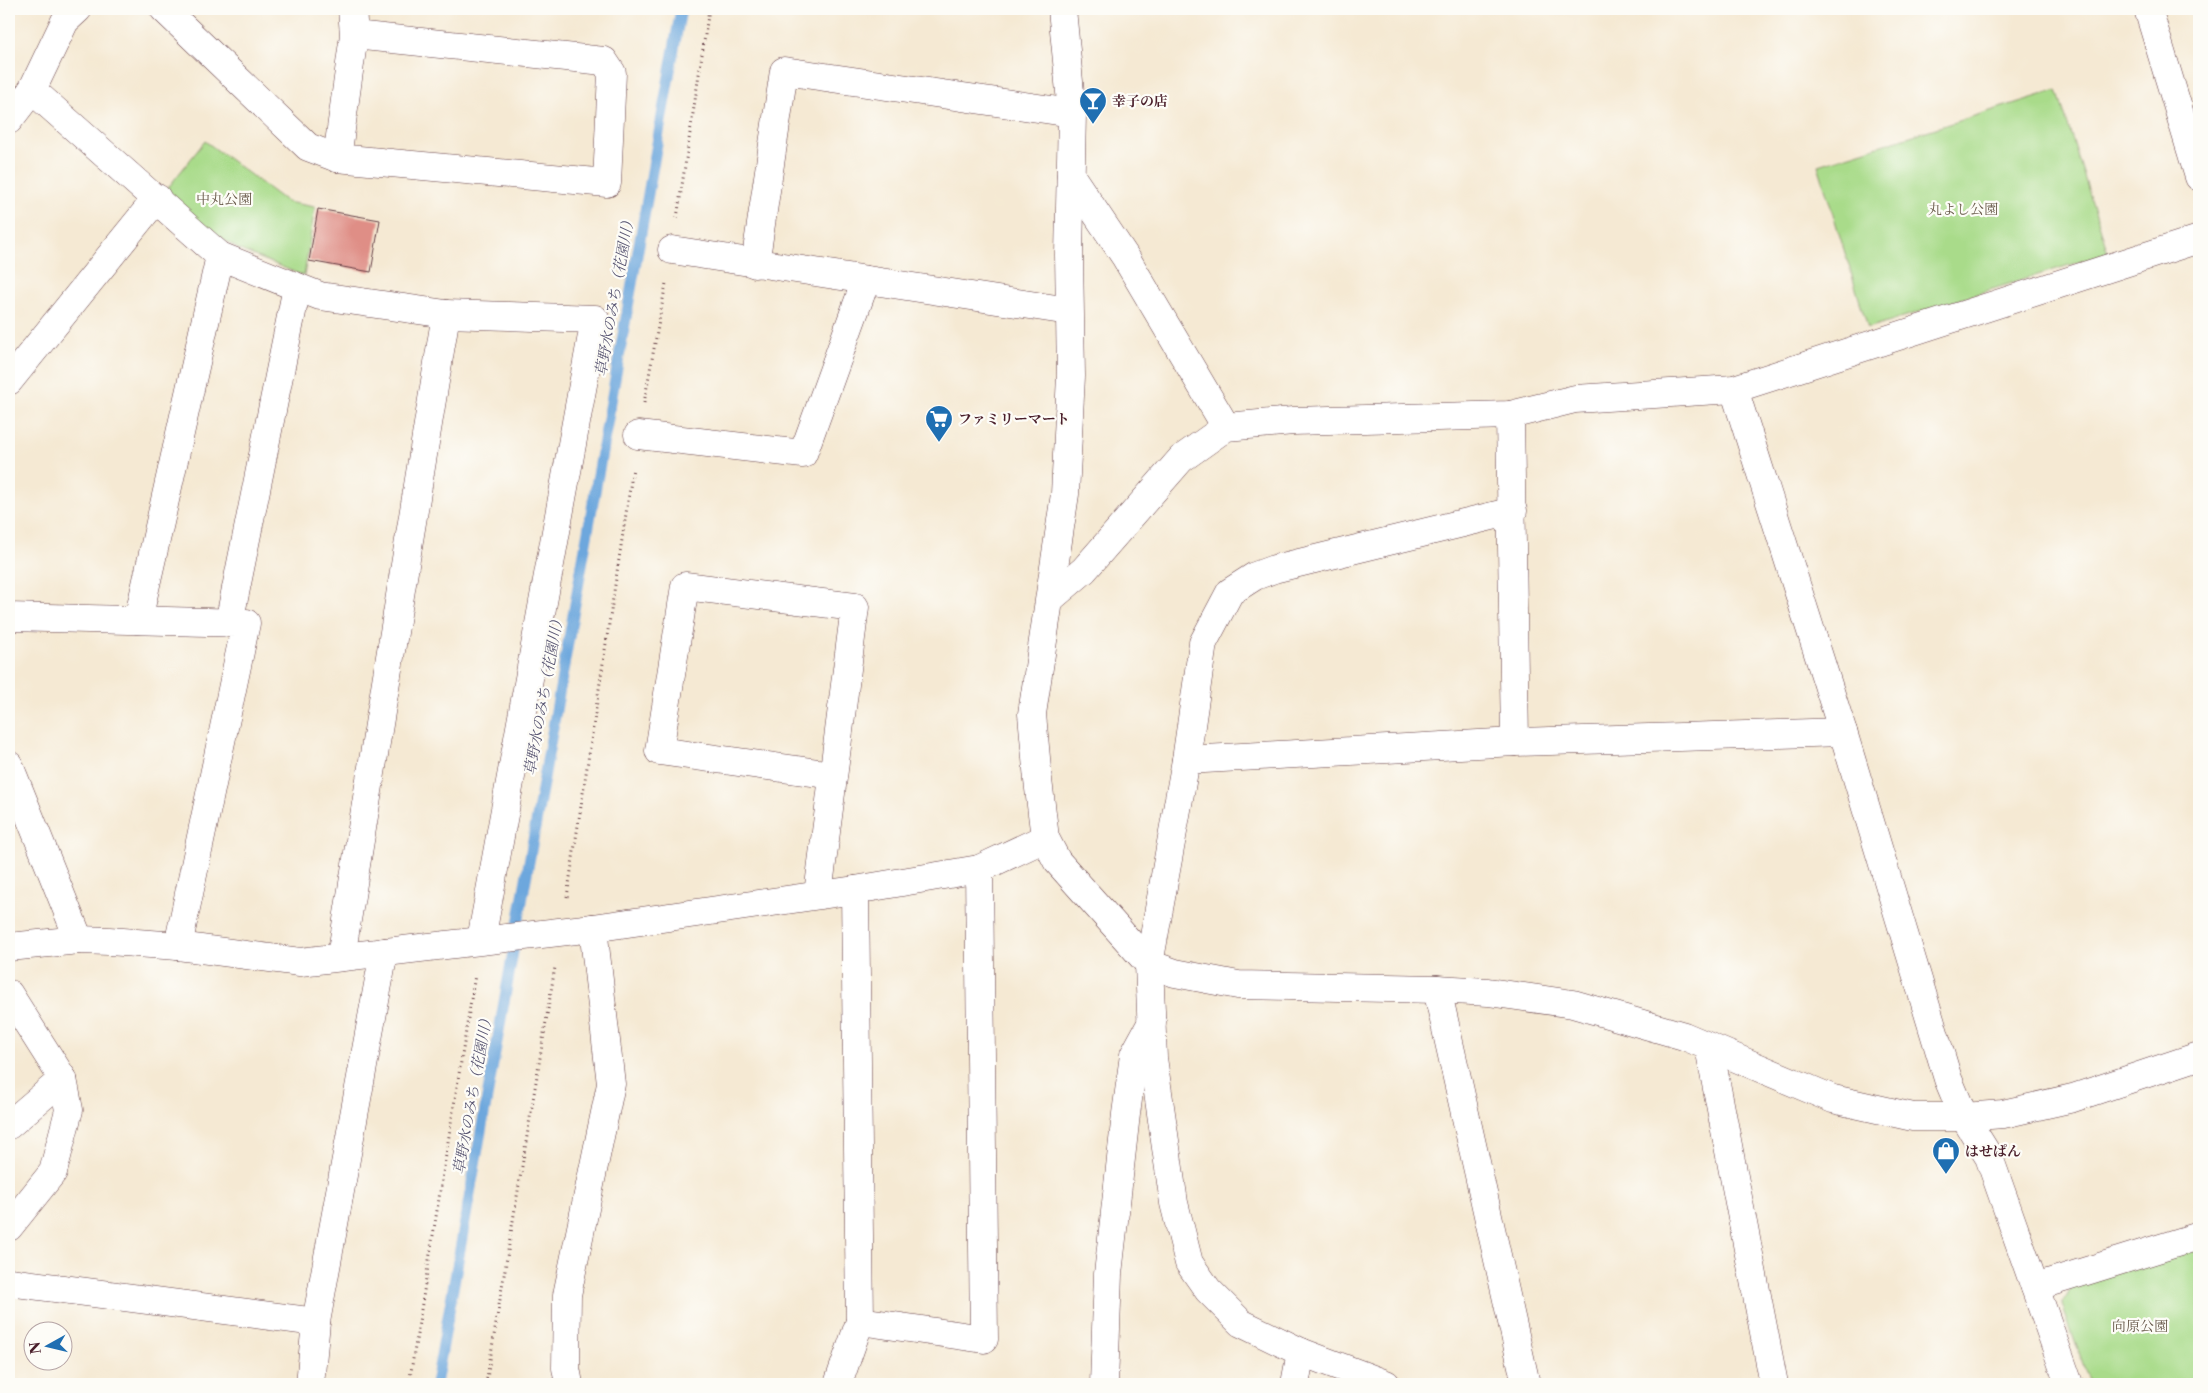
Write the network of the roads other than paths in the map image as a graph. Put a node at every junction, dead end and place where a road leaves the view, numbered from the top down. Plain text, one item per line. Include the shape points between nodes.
1 (78, 9) edge
2 (164, 9) edge
3 (1062, 9) edge
4 (2148, 9) edge
5 (353, 22) edge
6 (32, 90) junction
7 (1072, 113) junction
8 (9, 120) edge
9 (337, 158) junction
10 (1071, 176) junction
11 (2199, 177) edge
12 (156, 198) junction
13 (2199, 239) edge
14 (672, 250) road end
15 (220, 256) junction
16 (755, 264) junction
17 (866, 280) junction
18 (297, 287) junction
19 (1069, 311) junction
20 (446, 314) junction
21 (9, 381) edge
22 (1734, 389) junction
23 (1510, 415) junction
24 (1226, 427) junction
25 (638, 435) road end
26 (1513, 511) junction
27 (1051, 598) junction
28 (9, 617) edge
29 (138, 620) junction
30 (229, 622) junction
31 (1843, 732) junction
32 (1515, 742) junction
33 (1186, 760) junction
34 (9, 765) edge
35 (834, 774) junction
36 (1045, 838) junction
37 (979, 869) junction
38 (855, 890) junction
39 (818, 894) junction
40 (593, 928) junction
41 (79, 940) junction
42 (481, 940) junction
43 (178, 946) junction
44 (9, 947) edge
45 (384, 952) junction
46 (341, 957) junction
47 (1149, 964) junction
48 (1437, 989) junction
49 (9, 994) edge
50 (1152, 1021) junction
51 (1709, 1047) junction
52 (2199, 1056) edge
53 (63, 1079) junction
54 (1964, 1117) junction
55 (9, 1125) edge
56 (9, 1227) edge
57 (2199, 1236) edge
58 (9, 1282) edge
59 (2036, 1287) junction
60 (860, 1321) junction
61 (316, 1322) junction
62 (1300, 1352) junction
63 (310, 1384) edge
64 (569, 1384) edge
65 (838, 1384) edge
66 (1104, 1384) edge
67 (1295, 1384) edge
68 (1386, 1384) edge
69 (1526, 1384) edge
70 (1774, 1384) edge
71 (2070, 1384) edge

1 - 6 street via 65,20
2 - 9 street via 308,147
3 - 7 street
4 - 11 street
5 - 9 street
5 - 9 street via 604,61 612,73 607,183
6 - 8 street
6 - 12 street
7 - 10 street
7 - 16 street via 784,71
10 - 19 street
10 - 24 street via 1126,258
12 - 15 street
12 - 21 street
13 - 22 street
14 - 16 street
15 - 18 street
15 - 29 street
16 - 17 street
17 - 19 street
17 - 25 street via 803,454
18 - 20 street via 320,296
18 - 30 street
19 - 27 street via 1071,376 1065,494
20 - 42 street via 595,319
20 - 46 street
22 - 23 street via 1575,399
22 - 31 street
23 - 24 street via 1293,421
23 - 26 street
24 - 27 street via 1181,458 1084,570
26 - 32 street
26 - 33 street via 1274,569 1255,576 1230,592 1204,643
27 - 36 street via 1032,714
28 - 29 street
29 - 30 street
30 - 43 street via 246,623
31 - 32 street
31 - 54 street via 1948,1079
32 - 33 street
33 - 47 street
34 - 41 street
35 - 35 street via 659,751 685,586 854,607
35 - 39 street
36 - 37 street
36 - 47 street via 1074,883
37 - 38 street
37 - 60 street via 984,1339
38 - 39 street
38 - 60 street
39 - 40 street
40 - 42 street
40 - 64 street via 612,1084 566,1295
41 - 43 street
41 - 44 street
42 - 45 street
43 - 46 street via 300,962
45 - 46 street
45 - 61 street
47 - 48 street via 1175,973 1238,985
47 - 50 street
48 - 51 street via 1488,992 1573,1004 1684,1036
48 - 69 street
49 - 53 street
50 - 62 street via 1153,1058 1174,1203 1189,1263 1208,1290 1241,1323
50 - 66 street via 1134,1055 1108,1274
51 - 54 street via 1833,1099 1913,1117
51 - 70 street
52 - 54 street via 2073,1098 2003,1114
53 - 55 street
53 - 56 street via 69,1110 53,1172
54 - 59 street via 1989,1157
57 - 59 street
58 - 61 street
59 - 71 street
60 - 65 street
61 - 63 street
62 - 67 street
62 - 68 street

